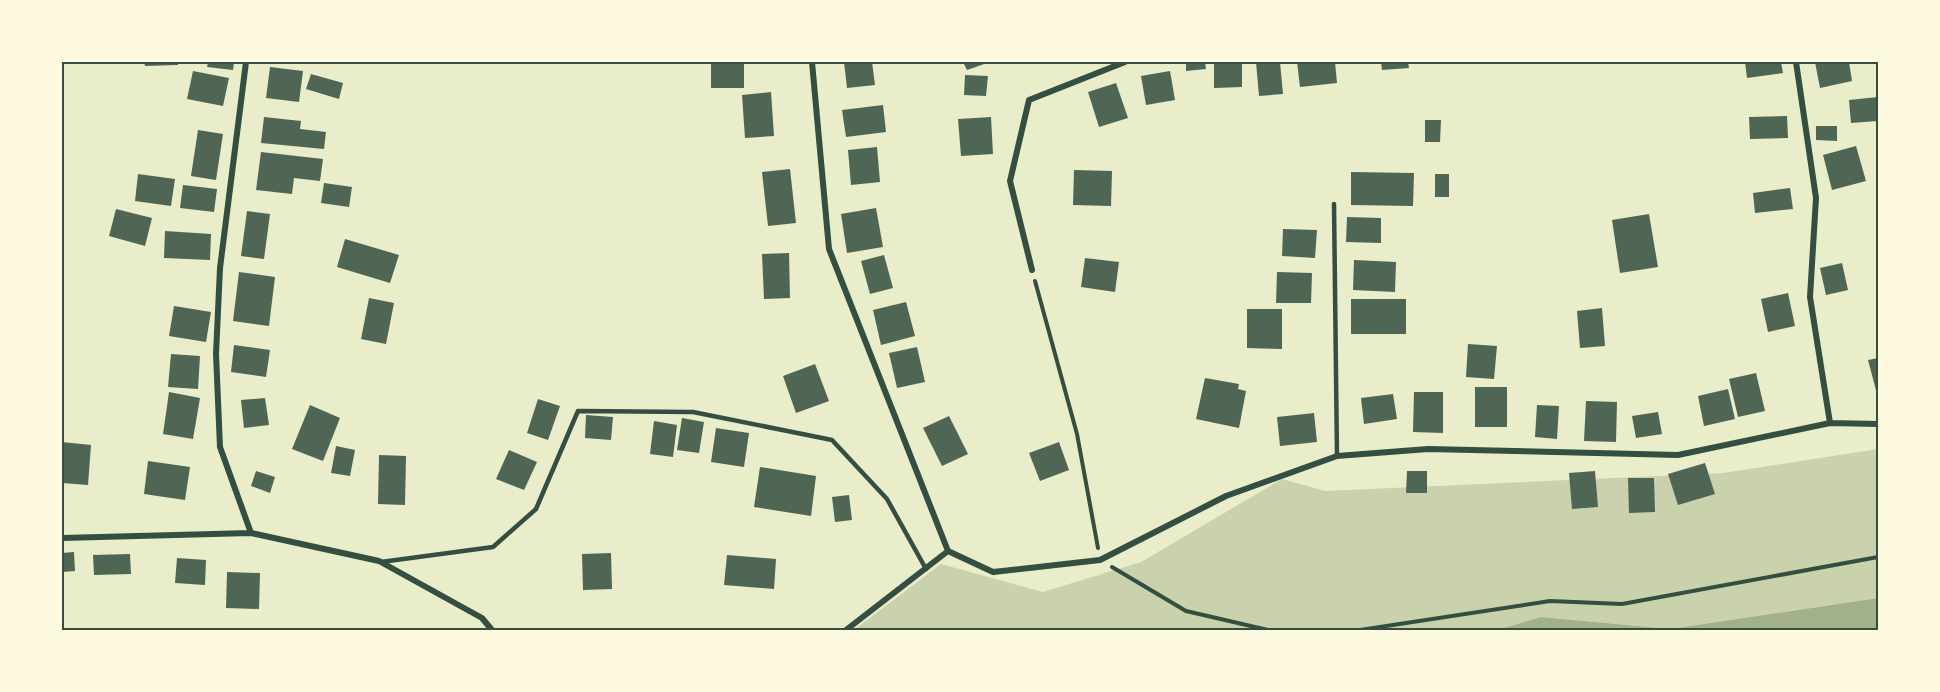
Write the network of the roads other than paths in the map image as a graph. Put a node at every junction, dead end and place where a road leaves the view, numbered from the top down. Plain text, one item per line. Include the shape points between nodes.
1 (246, 62) edge
2 (812, 62) edge
3 (1125, 62) edge
4 (1796, 62) edge
5 (1334, 204) dead end
6 (1032, 270) road end
7 (1830, 423) junction
8 (1878, 424) edge
9 (1337, 456) junction
10 (251, 533) junction
11 (62, 538) edge
12 (948, 551) junction
13 (381, 562) junction
14 (926, 569) junction
15 (492, 630) edge
16 (846, 630) edge

1 - 10 street via 220,268 216,354 220,447
2 - 12 street via 829,249
3 - 6 street via 1029,100 1010,181
4 - 7 street via 1816,198 1810,297
5 - 9 lane
7 - 8 street
7 - 9 street via 1678,455 1428,449
9 - 12 street via 1226,496 1100,560 993,572
10 - 11 street
10 - 13 street
12 - 14 street
13 - 14 lane via 493,547 536,508 578,411 693,412 832,440 887,499
13 - 15 street via 482,618
14 - 16 street

